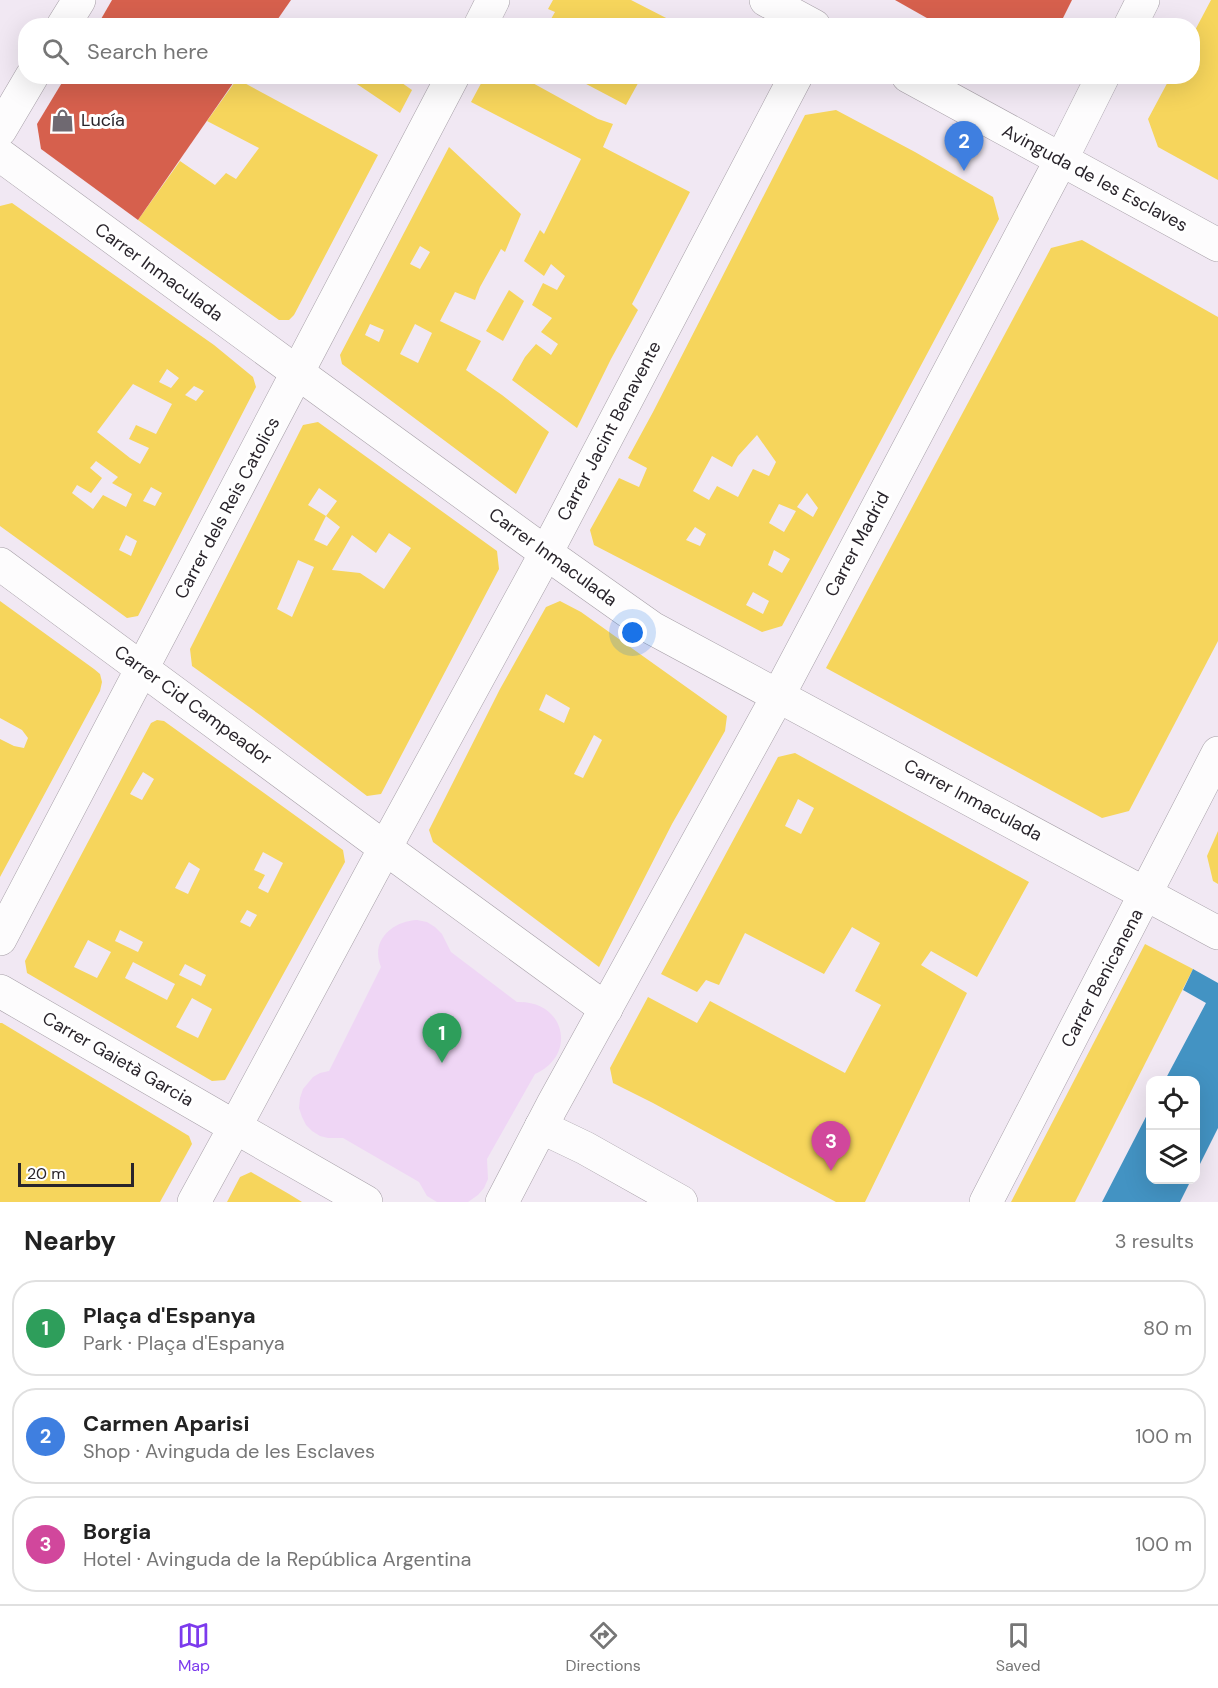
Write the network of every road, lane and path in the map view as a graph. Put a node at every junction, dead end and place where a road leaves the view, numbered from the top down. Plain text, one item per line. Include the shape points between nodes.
1 (79, 0) edge
2 (493, 0) edge
3 (766, 0) edge
4 (1143, 0) edge
5 (68, 18) edge
6 (484, 18) edge
7 (799, 18) edge
8 (1134, 18) edge
9 (27, 84) edge
10 (449, 84) edge
11 (792, 84) edge
12 (923, 84) edge
13 (1099, 84) edge
14 (0, 130) edge
15 (0, 155) edge
16 (1061, 160) junction
17 (1218, 245) edge
18 (298, 373) junction
19 (546, 553) junction
20 (0, 564) edge
21 (142, 668) junction
22 (778, 696) junction
23 (1218, 753) edge
24 (386, 848) junction
25 (1146, 894) junction
26 (1218, 933) edge
27 (0, 939) edge
28 (0, 991) edge
29 (606, 1010) junction
30 (235, 1126) junction
31 (541, 1127) junction
32 (195, 1202) edge
33 (366, 1202) edge
34 (502, 1202) edge
35 (681, 1202) edge
36 (986, 1202) edge

1 - 5 street
2 - 6 street
3 - 7 street
4 - 8 street
9 - 14 street
10 - 18 street, Carrer dels Reis Catolics
11 - 19 street, Carrer Jacint Benavente
12 - 16 street, Avinguda de les Esclaves
13 - 16 street, Carrer Madrid
15 - 18 street, Carrer Inmaculada
16 - 17 street, Avinguda de les Esclaves
16 - 22 street, Carrer Madrid
18 - 19 street, Carrer Inmaculada
18 - 21 street, Carrer dels Reis Catolics
19 - 22 street, Carrer Inmaculada via 652,628
19 - 24 street, Carrer Jacint Benavente
20 - 21 street, Carrer Cid Campeador
21 - 24 street, Carrer Cid Campeador
21 - 27 street, Carrer dels Reis Catolics
22 - 25 street, Carrer Inmaculada
22 - 29 street, Carrer Madrid
23 - 25 street, Carrer Benicanena
24 - 29 street, Carrer Cid Campeador
24 - 30 street, Carrer Jacint Benavente
25 - 26 street, Carrer Inmaculada
25 - 36 street, Carrer Benicanena
28 - 30 street, Carrer Gaietà Garcia
29 - 31 street, Carrer Madrid
30 - 32 street, Carrer Jacint Benavente
30 - 33 street, Carrer Gaietà Garcia
31 - 34 street, Carrer Madrid
31 - 35 street

